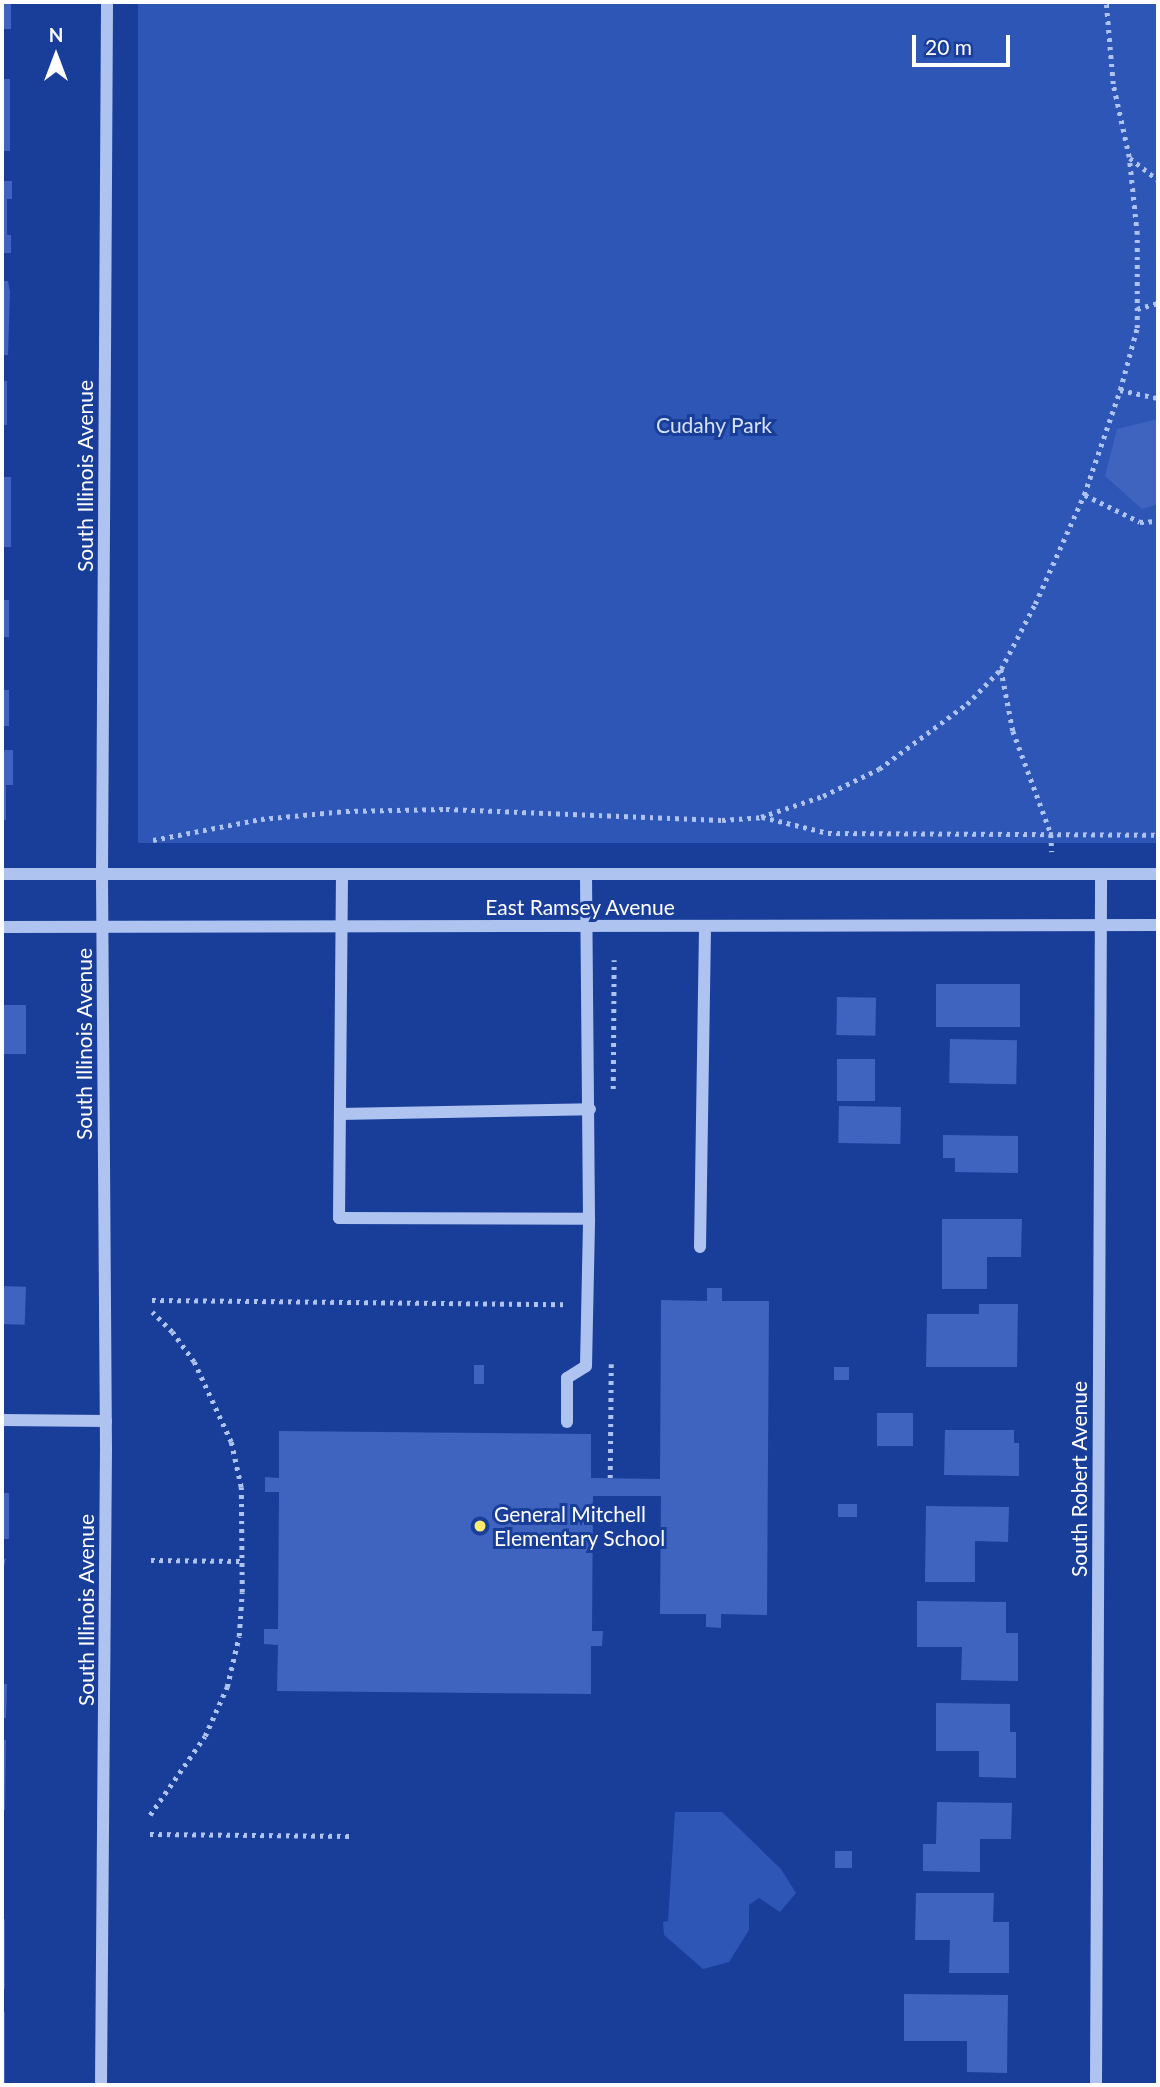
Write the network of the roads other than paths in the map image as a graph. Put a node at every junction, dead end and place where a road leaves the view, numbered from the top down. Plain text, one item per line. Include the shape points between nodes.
1 (107, 2) edge
2 (2, 874) edge
3 (102, 874) junction
4 (342, 874) junction
5 (586, 874) junction
6 (1101, 874) junction
7 (1158, 874) edge
8 (1100, 925) junction
9 (1158, 925) edge
10 (341, 926) junction
11 (586, 926) junction
12 (705, 926) junction
13 (2, 927) edge
14 (102, 927) junction
15 (590, 1109) junction
16 (340, 1114) junction
17 (589, 1219) junction
18 (700, 1247) dead end
19 (2, 1420) edge
20 (106, 1421) junction
21 (567, 1422) dead end
22 (101, 2085) edge
23 (1096, 2085) edge

1 - 3 street, South Illinois Avenue
2 - 3 street, East Ramsey Avenue
3 - 4 street, East Ramsey Avenue
3 - 14 street, South Illinois Avenue
4 - 5 street, East Ramsey Avenue
4 - 10 street
5 - 6 street, East Ramsey Avenue
5 - 11 street
6 - 7 street, East Ramsey Avenue
6 - 8 street, South Robert Avenue
8 - 9 street, East Ramsey Avenue
8 - 12 street, East Ramsey Avenue
8 - 23 street, South Robert Avenue
10 - 11 street, East Ramsey Avenue
10 - 14 street, East Ramsey Avenue
10 - 16 street
11 - 12 street, East Ramsey Avenue
11 - 15 street
12 - 18 street
13 - 14 street, East Ramsey Avenue
14 - 20 street, South Illinois Avenue
15 - 16 street
15 - 17 street
16 - 17 street via 340,1218
17 - 21 street via 586,1366 567,1378
19 - 20 street
20 - 22 street, South Illinois Avenue

